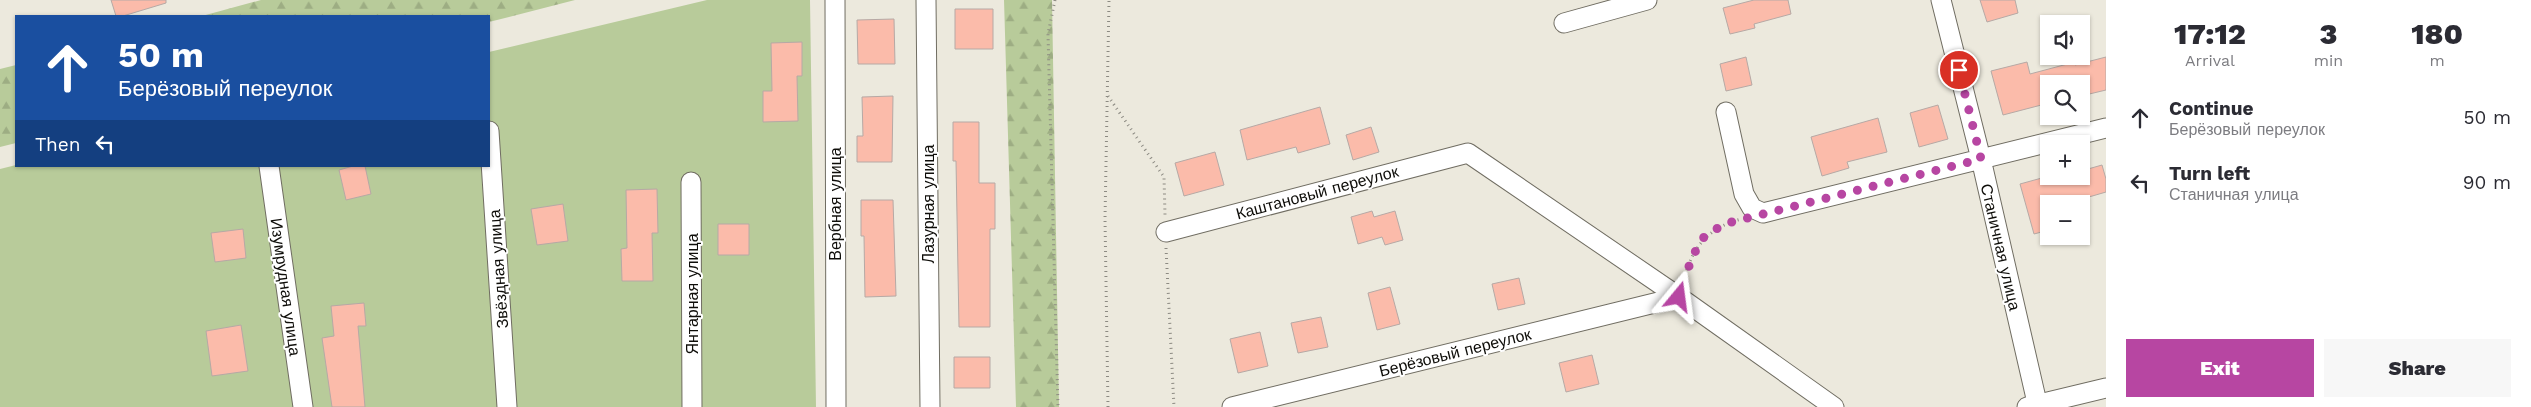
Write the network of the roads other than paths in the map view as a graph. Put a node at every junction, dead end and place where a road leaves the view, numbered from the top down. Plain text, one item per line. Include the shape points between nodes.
1 (835, 0) edge
2 (926, 0) edge
3 (1647, 0) edge
4 (1941, 0) edge
5 (1564, 23) dead end
6 (1726, 112) dead end
7 (2106, 128) edge
8 (490, 146) edge
9 (1981, 159) junction
10 (269, 167) edge
11 (691, 182) dead end
12 (1166, 232) dead end
13 (1679, 297) junction
14 (2106, 388) edge
15 (2034, 406) edge
16 (304, 407) edge
17 (507, 407) edge
18 (692, 407) edge
19 (836, 407) edge
20 (930, 407) edge
21 (1232, 407) edge
22 (1834, 407) edge

1 - 19 street, Вербная улица
2 - 20 street, Лазурная улица
3 - 5 street
4 - 9 street, Станичная улица
6 - 9 street via 1744,194 1752,208 1763,213
7 - 9 street
8 - 17 street, Звёздная улица
9 - 15 street, Станичная улица
10 - 16 street, Изумрудная улица
11 - 18 street, Янтарная улица
12 - 13 street, Каштановый переулок via 1468,153
13 - 21 street, Берёзовый переулок
13 - 22 street
14 - 15 street

